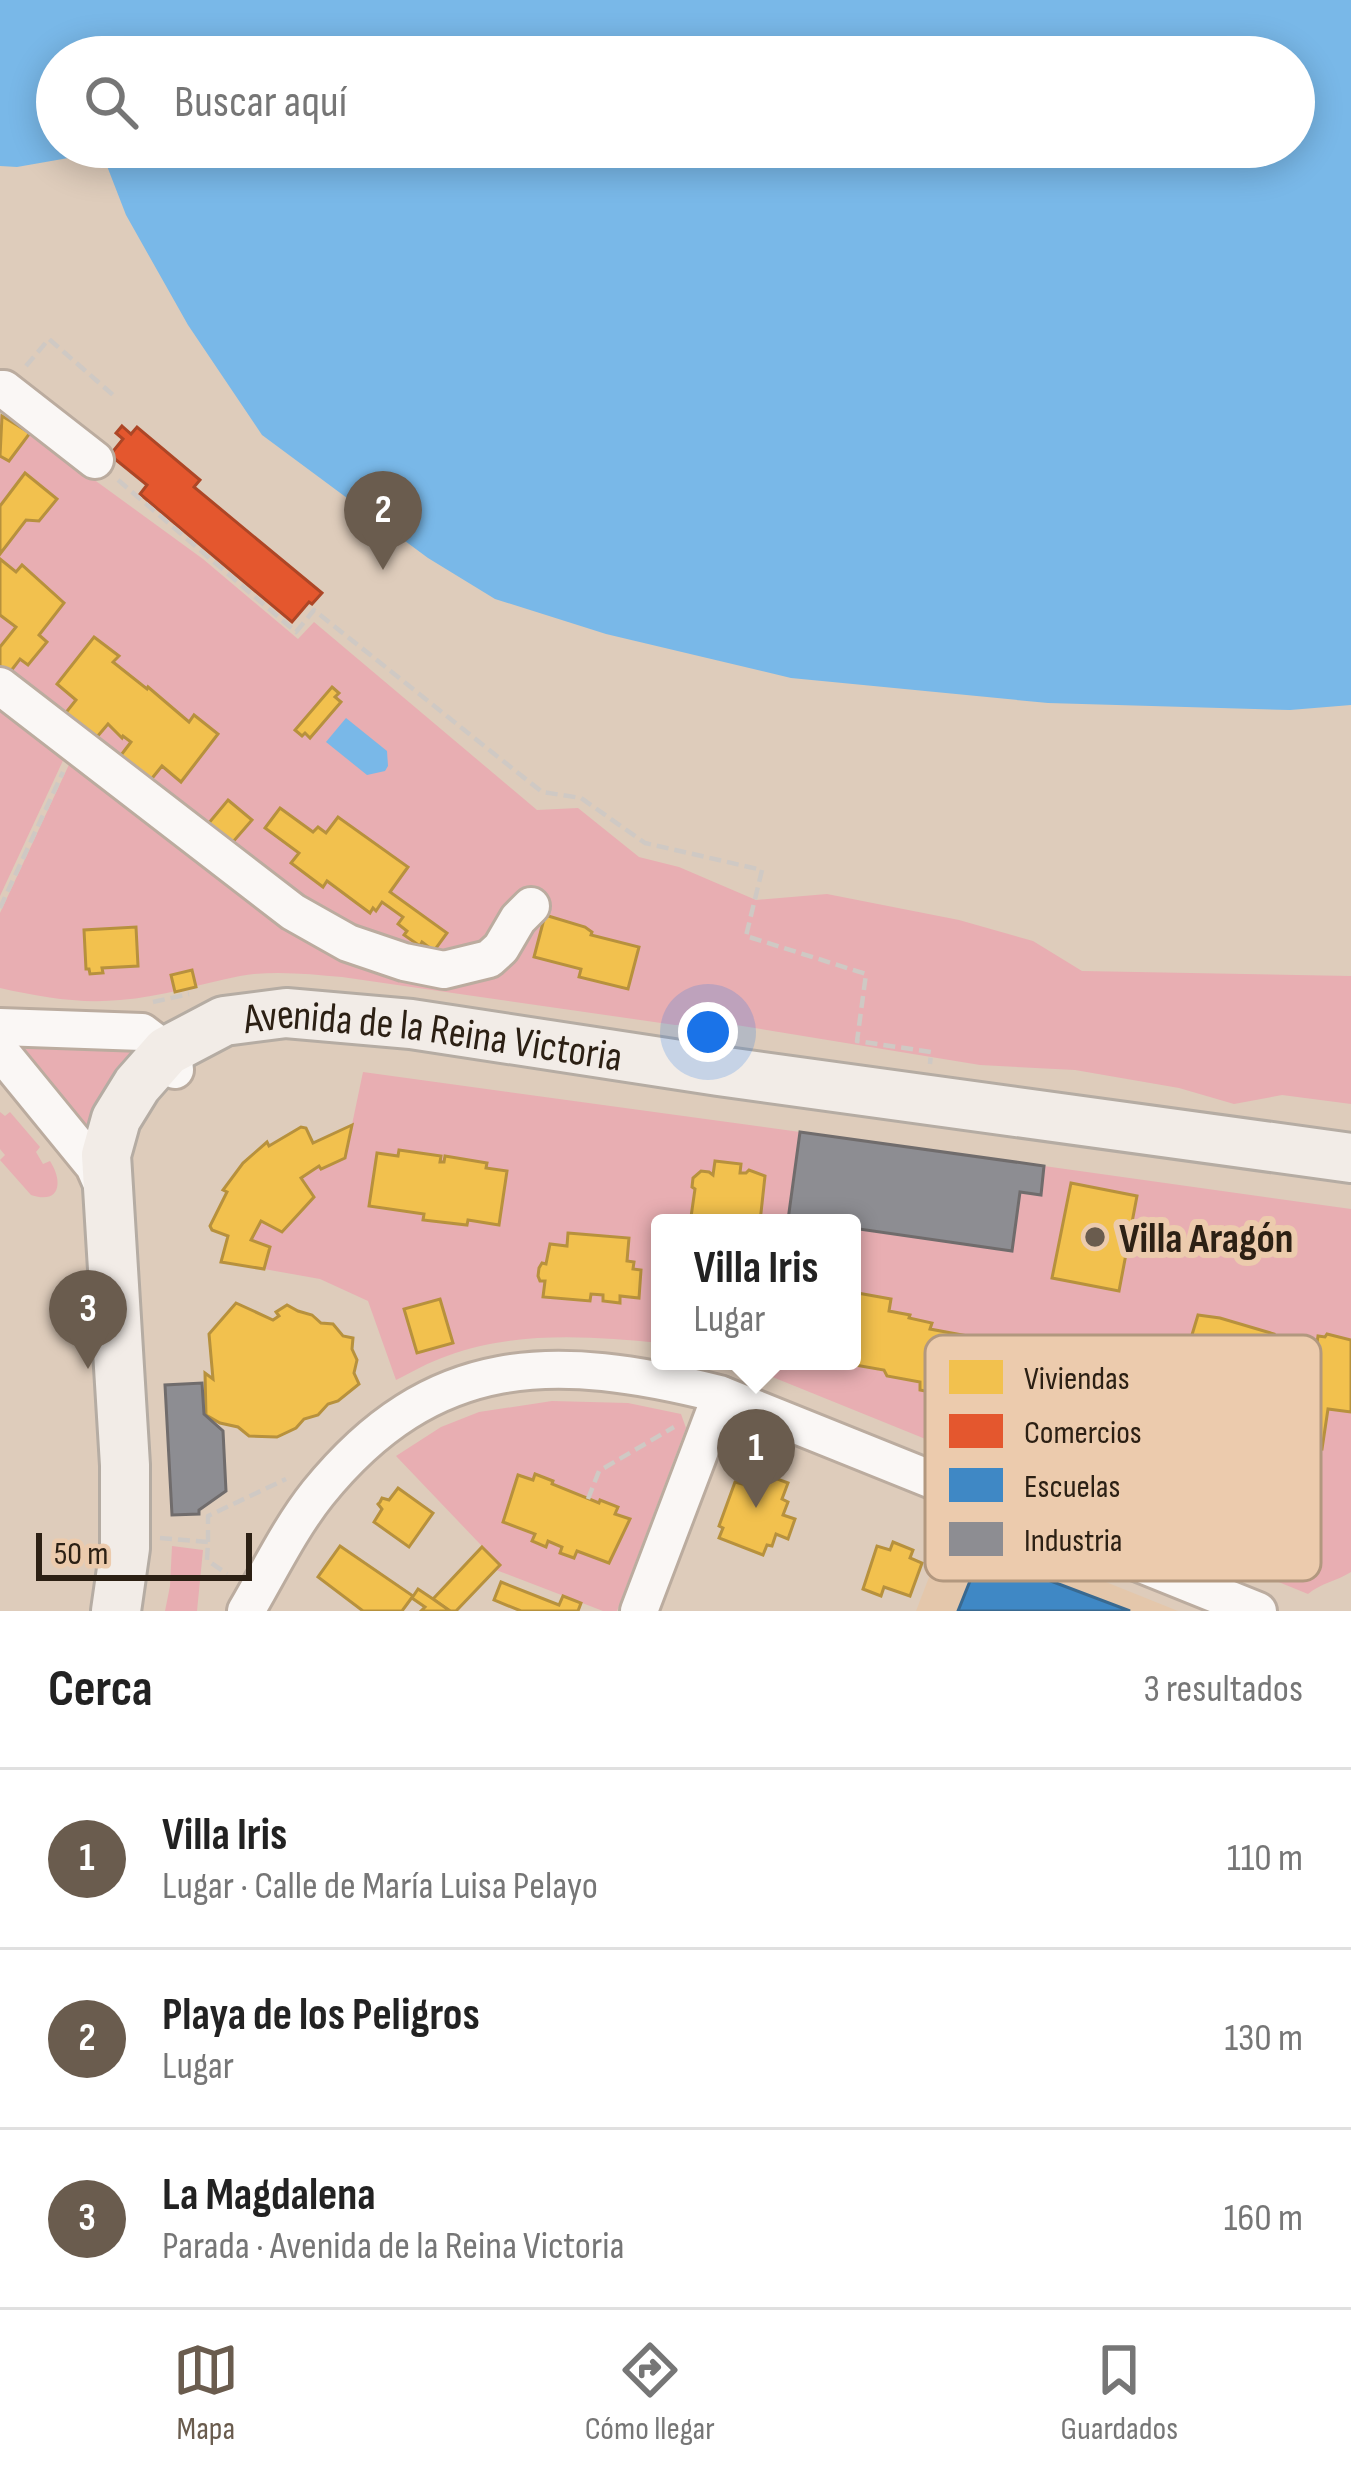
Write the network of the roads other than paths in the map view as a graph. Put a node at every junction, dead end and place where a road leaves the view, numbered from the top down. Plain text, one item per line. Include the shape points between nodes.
1 (0, 389) edge
2 (95, 460) road end
3 (0, 686) edge
4 (531, 906) dead end
5 (8, 1040) edge
6 (173, 1046) junction
7 (1351, 1158) edge
8 (1351, 1174) edge
9 (110, 1206) junction
10 (722, 1395) junction
11 (925, 1477) edge
12 (1184, 1581) edge
13 (116, 1611) edge
14 (132, 1611) edge
15 (246, 1611) edge
16 (639, 1611) edge
17 (1258, 1611) edge

1 - 2 street
3 - 4 street via 293,912 348,943 444,970 489,959
5 - 6 street
5 - 9 street via 94,1166
6 - 7 main road, Avenida de la Reina Victoria via 224,1022 286,1013 412,1024
6 - 8 main road, Avenida de la Reina Victoria via 231,1048 283,1035 419,1042
6 - 9 main road, Avenida de la Reina Victoria via 116,1119 106,1155
6 - 14 main road, Avenida de la Reina Victoria via 132,1132 126,1172 143,1445 142,1552
9 - 13 main road, Avenida de la Reina Victoria via 125,1465
10 - 11 street
10 - 15 street via 656,1378 570,1370 476,1378 446,1389 390,1422 334,1474
10 - 16 street
12 - 17 street

